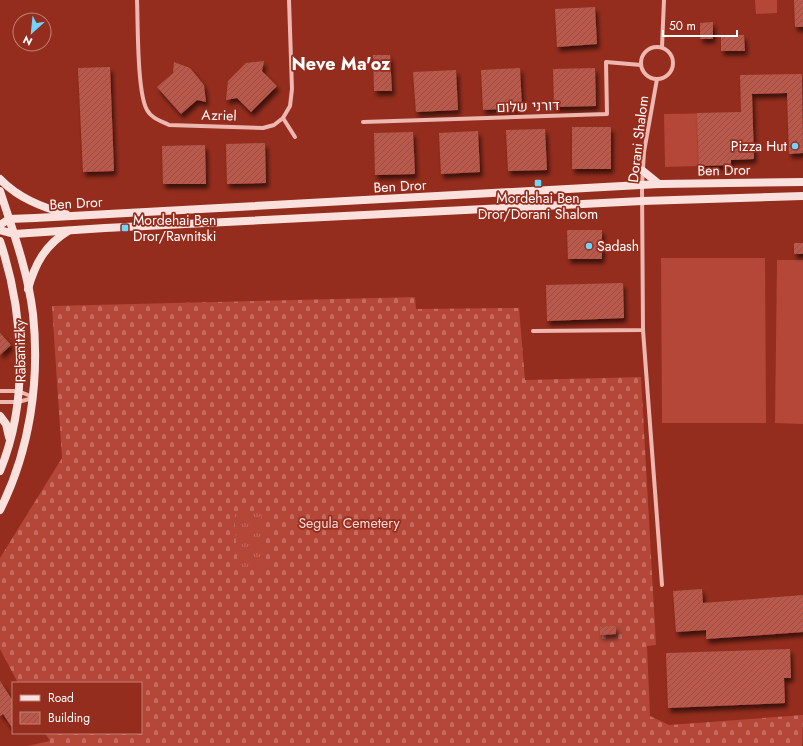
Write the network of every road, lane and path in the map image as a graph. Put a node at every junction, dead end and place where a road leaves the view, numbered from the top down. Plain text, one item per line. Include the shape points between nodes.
1 (137, 0) edge
2 (289, 0) edge
3 (664, 0) edge
4 (662, 47) junction
5 (641, 64) junction
6 (657, 79) junction
7 (283, 118) junction
8 (363, 122) dead end
9 (295, 137) dead end
10 (643, 171) junction
11 (0, 179) edge
12 (803, 182) edge
13 (659, 184) junction
14 (643, 186) junction
15 (0, 191) edge
16 (803, 196) edge
17 (642, 201) junction
18 (73, 216) junction
19 (9, 219) junction
20 (0, 225) edge
21 (0, 230) edge
22 (70, 230) junction
23 (14, 234) junction
24 (0, 241) edge
25 (28, 292) junction
26 (643, 330) junction
27 (533, 331) dead end
28 (0, 391) edge
29 (18, 391) junction
30 (33, 397) junction
31 (0, 402) edge
32 (18, 402) junction
33 (0, 416) edge
34 (10, 442) junction
35 (0, 472) edge
36 (0, 510) edge
37 (662, 585) dead end

1 - 7 street, Azriel via 142,93 147,110 157,119 169,125 263,128 274,125
2 - 7 street via 292,89 290,106
3 - 4 street
4 - 5 street via 647,50 643,54
4 - 6 street via 672,57 673,67 667,76
5 - 6 street via 645,73
5 - 8 street, דורני שלום via 606,62 607,114
6 - 10 street, Dorani Shalom
7 - 9 street
10 - 13 street
10 - 14 street, Dorani Shalom
11 - 18 street via 17,194 47,208
12 - 13 street, Ben Dror
13 - 14 street, Ben Dror
14 - 17 street, Dorani Shalom
14 - 18 street, Ben Dror
15 - 19 street, Rabanitzky
16 - 17 street, Ben Dror
17 - 22 street, Ben Dror
17 - 26 street, Dorani Shalom
18 - 19 street, Ben Dror
19 - 20 street
19 - 23 street, Rabanitzky
21 - 23 street, Ben Dror
22 - 23 street, Ben Dror
22 - 25 street via 58,237 41,256 34,269
23 - 25 street, Rabanitzky
24 - 29 street, Rabanitzky via 19,324
25 - 30 street, Rabanitzky via 33,325
26 - 27 street
26 - 37 street, Dorani Shalom
28 - 29 street
29 - 30 street
29 - 32 street, Rabanitzky
30 - 32 street
30 - 36 street, Rabanitzky via 28,433
31 - 32 street
32 - 34 street, Rabanitzky
33 - 34 street via 9,433
34 - 35 street, Rabanitzky

